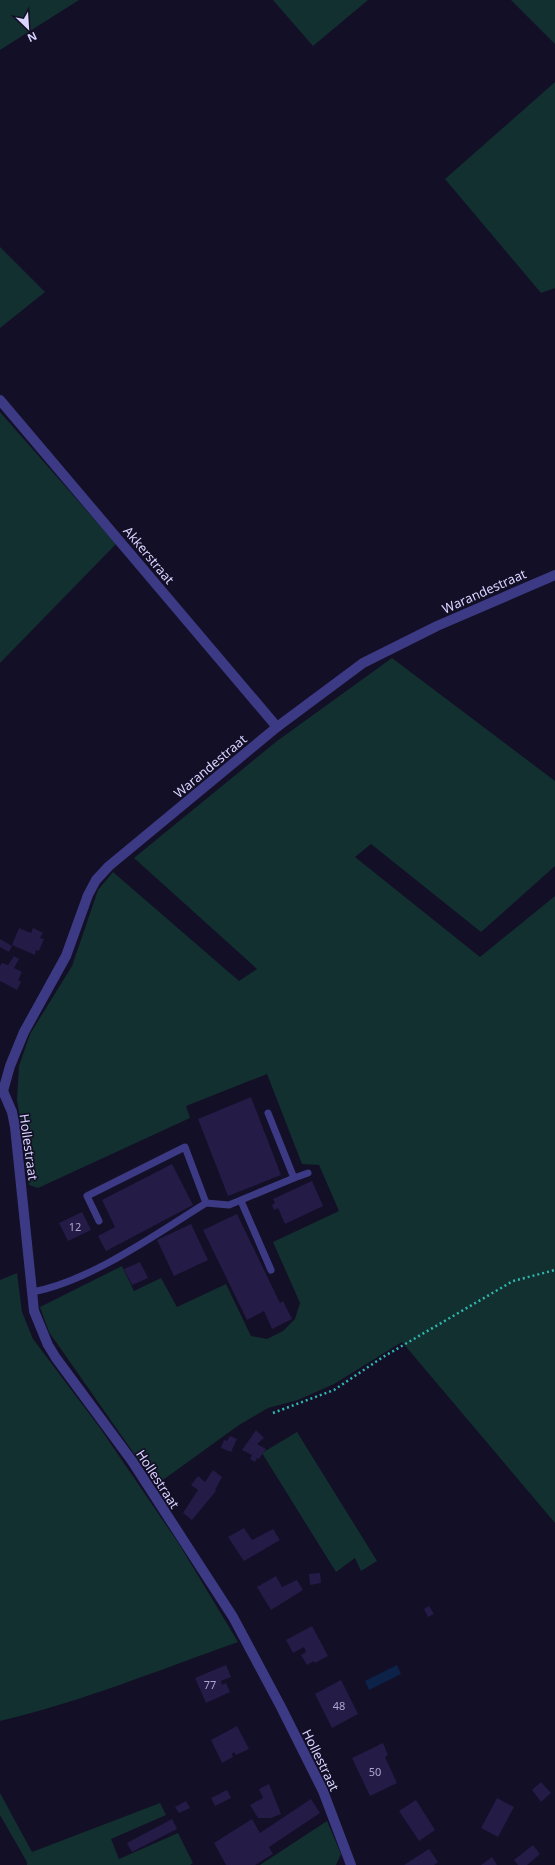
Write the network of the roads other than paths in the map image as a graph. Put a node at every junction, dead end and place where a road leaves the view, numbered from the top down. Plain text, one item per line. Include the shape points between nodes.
1 (0, 400) edge
2 (555, 575) edge
3 (277, 727) junction
4 (1, 1092) edge
5 (268, 1113) dead end
6 (308, 1173) dead end
7 (294, 1178) junction
8 (242, 1200) junction
9 (206, 1203) junction
10 (99, 1221) dead end
11 (271, 1270) dead end
12 (32, 1292) junction
13 (351, 1865) edge

1 - 3 street, Akkerstraat
2 - 3 street, Warandestraat via 437,626 363,663
3 - 4 street, Warandestraat via 109,866 96,880 66,956 24,1032
4 - 12 street, Hollestraat via 12,1112 16,1127
5 - 7 lane
6 - 7 lane
7 - 8 lane
8 - 9 lane via 229,1205
8 - 11 lane
9 - 10 lane via 186,1147 87,1196
9 - 12 lane via 72,1281
12 - 13 street, Hollestraat via 34,1311 48,1344 132,1461 233,1617 323,1791

